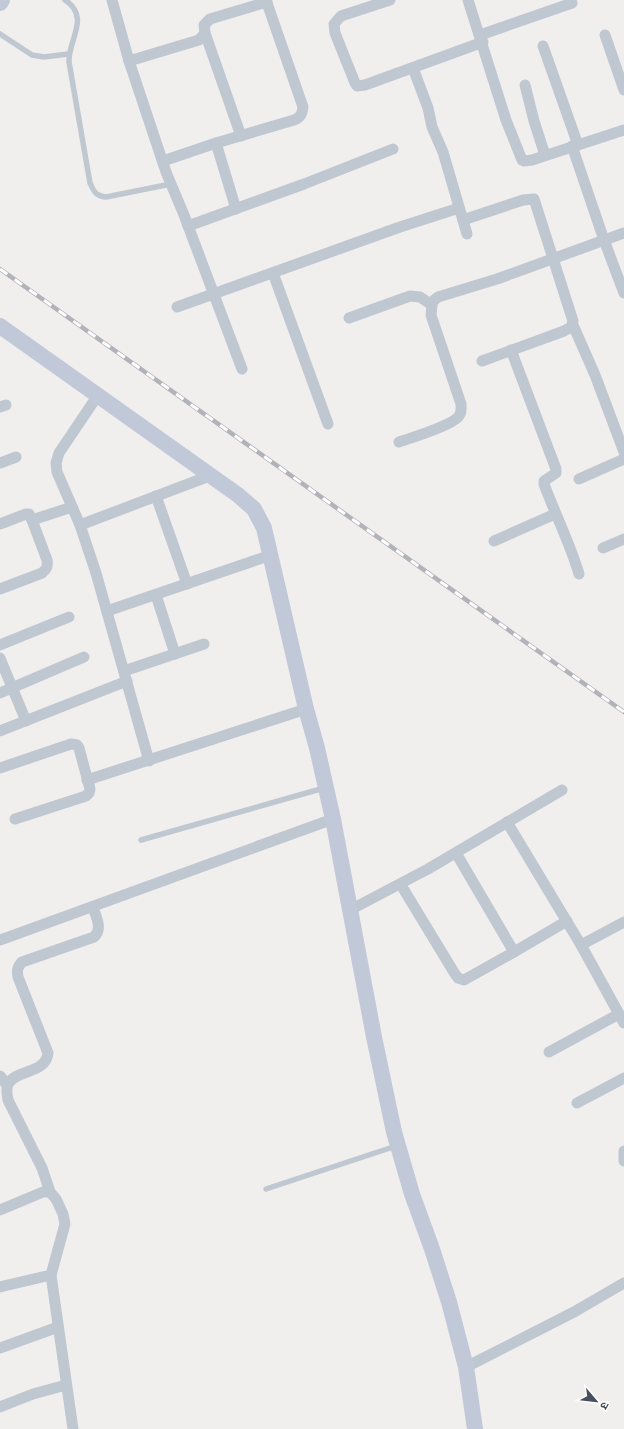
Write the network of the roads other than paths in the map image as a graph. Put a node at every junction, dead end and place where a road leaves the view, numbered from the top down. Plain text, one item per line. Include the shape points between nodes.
1 (2, 0) edge
2 (65, 0) edge
3 (112, 0) edge
4 (390, 0) edge
5 (468, 0) edge
6 (267, 1) edge
7 (0, 3) edge
8 (572, 3) dead end
9 (205, 33) junction
10 (0, 34) edge
11 (606, 35) dead end
12 (481, 39) junction
13 (543, 46) dead end
14 (68, 54) junction
15 (129, 61) junction
16 (413, 68) junction
17 (525, 85) dead end
18 (624, 90) edge
19 (624, 130) edge
20 (241, 136) junction
21 (216, 143) junction
22 (575, 146) junction
23 (393, 149) dead end
24 (545, 155) junction
25 (163, 161) junction
26 (171, 184) junction
27 (236, 208) junction
28 (459, 208) junction
29 (463, 220) junction
30 (188, 226) junction
31 (624, 233) edge
32 (467, 234) dead end
33 (604, 240) junction
34 (554, 258) junction
35 (273, 273) junction
36 (624, 293) edge
37 (214, 294) junction
38 (432, 305) junction
39 (177, 307) dead end
40 (349, 318) dead end
41 (573, 325) junction
42 (2, 329) edge
43 (511, 350) junction
44 (482, 360) dead end
45 (242, 369) dead end
46 (98, 395) junction
47 (328, 424) dead end
48 (399, 442) dead end
49 (624, 452) edge
50 (16, 457) dead end
51 (624, 459) edge
52 (0, 464) edge
53 (212, 475) junction
54 (579, 480) dead end
55 (156, 496) junction
56 (72, 507) junction
57 (555, 514) junction
58 (32, 520) junction
59 (0, 524) edge
60 (80, 525) junction
61 (624, 539) edge
62 (494, 541) dead end
63 (603, 548) dead end
64 (271, 555) junction
65 (579, 574) dead end
66 (187, 584) junction
67 (0, 589) edge
68 (156, 595) junction
69 (107, 611) junction
70 (69, 617) dead end
71 (204, 644) dead end
72 (0, 645) edge
73 (175, 654) junction
74 (84, 657) dead end
75 (0, 658) edge
76 (125, 676) junction
77 (12, 688) junction
78 (0, 692) edge
79 (306, 709) junction
80 (26, 721) junction
81 (0, 731) edge
82 (150, 761) junction
83 (0, 768) edge
84 (88, 780) junction
85 (326, 787) junction
86 (562, 790) dead end
87 (15, 819) dead end
88 (334, 819) junction
89 (507, 822) junction
90 (141, 840) dead end
91 (456, 853) junction
92 (401, 884) junction
93 (93, 907) junction
94 (350, 910) junction
95 (567, 921) junction
96 (624, 922) edge
97 (0, 940) edge
98 (581, 945) junction
99 (514, 952) junction
100 (622, 1019) edge
101 (549, 1052) dead end
102 (0, 1076) edge
103 (624, 1078) edge
104 (8, 1085) junction
105 (577, 1103) dead end
106 (398, 1146) junction
107 (624, 1151) edge
108 (624, 1161) edge
109 (266, 1189) dead end
110 (50, 1192) junction
111 (0, 1210) edge
112 (50, 1275) junction
113 (624, 1283) edge
114 (0, 1287) edge
115 (58, 1327) junction
116 (0, 1348) edge
117 (466, 1367) junction
118 (66, 1385) junction
119 (0, 1407) edge
120 (73, 1429) edge
121 (475, 1429) edge

1 - 7 street
2 - 14 lane via 73,6 77,18 76,32
3 - 15 street
4 - 16 street via 341,16 334,24 335,33 358,86
5 - 12 street
6 - 9 street via 210,19 204,25
6 - 20 street via 303,107 302,113 300,118
8 - 12 street
9 - 15 street via 199,40
9 - 20 street
10 - 14 lane via 37,57
11 - 18 street
12 - 16 street
12 - 24 street via 506,120 522,160 527,161
13 - 22 street
14 - 26 lane via 90,183 94,191 98,196 106,197
15 - 25 street
16 - 28 street via 443,152
17 - 24 street
19 - 22 street
20 - 21 street
21 - 25 street
21 - 27 street
22 - 24 street
22 - 33 street
23 - 27 street
25 - 26 street
26 - 30 street
27 - 30 street
28 - 29 street
28 - 35 street
29 - 32 street
29 - 34 street via 534,199
30 - 37 street
31 - 33 street
33 - 34 street
33 - 36 street
34 - 38 street via 497,279 448,293 438,297
34 - 41 street
35 - 37 street
35 - 47 street
37 - 39 street
37 - 45 street
38 - 40 street via 420,297 410,296
38 - 48 street via 431,315 462,410 459,417 449,424
41 - 43 street via 564,331
41 - 49 street
42 - 46 street
43 - 44 street
43 - 57 street via 556,469 556,473 544,481
46 - 53 street
46 - 56 street via 66,441 56,463 57,472
50 - 52 street
51 - 54 street
53 - 55 street
53 - 64 street via 254,510 264,528
55 - 60 street
55 - 66 street
56 - 58 street
56 - 60 street
57 - 62 street
57 - 65 street
58 - 59 street via 29,514 26,514
58 - 67 street via 47,560 46,570
60 - 69 street
61 - 63 street
64 - 66 street
64 - 79 street
66 - 68 street
68 - 69 street
68 - 73 street
69 - 76 street
70 - 72 street
71 - 73 street
73 - 76 street
74 - 77 street
75 - 77 street
76 - 80 street
76 - 82 street
77 - 78 street
77 - 80 street
79 - 82 street
79 - 85 street
80 - 81 street
82 - 84 street
83 - 84 street via 74,744 79,748
84 - 87 street via 90,789 86,796
85 - 88 street
85 - 90 lane
86 - 89 street
88 - 93 street
88 - 94 street
89 - 91 street
89 - 95 street
91 - 92 street
91 - 99 street
92 - 94 street
92 - 99 street via 458,978 469,978
93 - 97 street
93 - 104 street via 99,928 94,938 22,962 18,966 18,978 48,1053 44,1064 12,1079
94 - 106 street
95 - 98 street
95 - 99 street
96 - 98 street
98 - 100 street
100 - 101 street
102 - 104 street
103 - 105 street
104 - 110 street via 8,1100 42,1168
106 - 109 lane
106 - 117 street via 449,1302
107 - 108 street
110 - 111 street via 43,1192
110 - 112 street via 56,1199 65,1224
112 - 114 street
112 - 115 street
113 - 117 street via 574,1312
115 - 116 street
115 - 118 street
117 - 121 street
118 - 119 street
118 - 120 street

